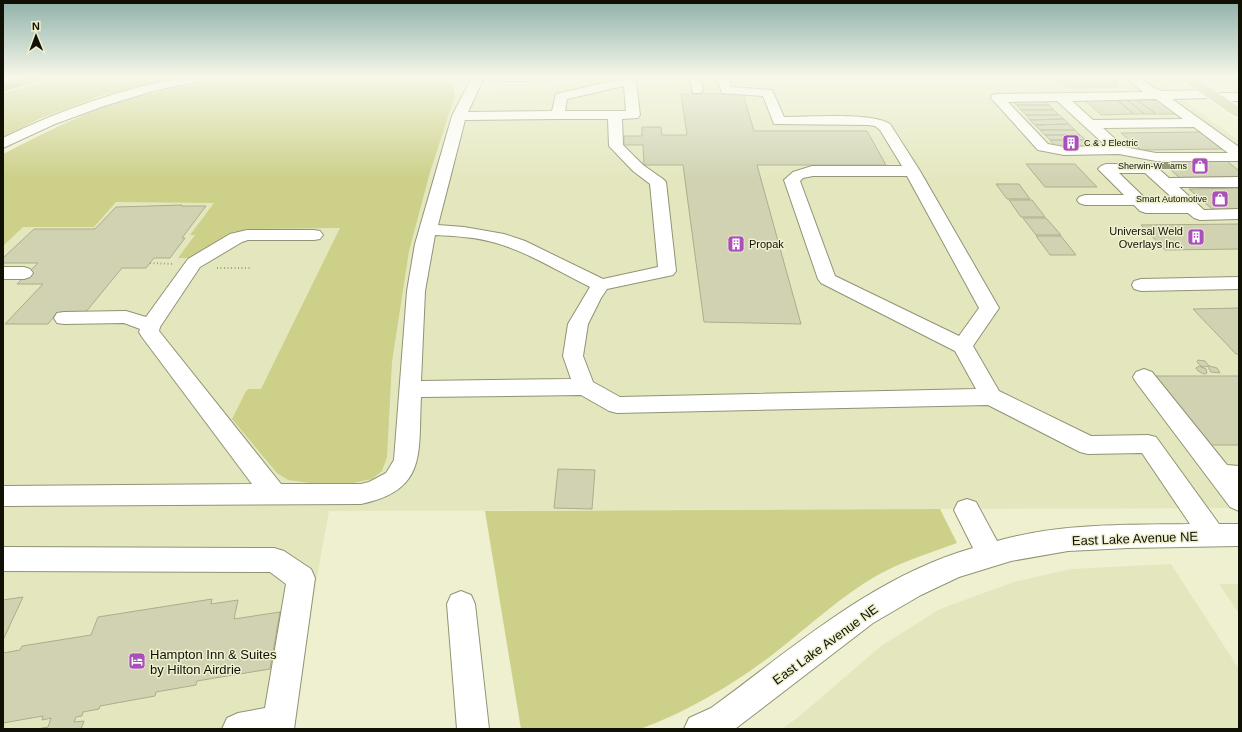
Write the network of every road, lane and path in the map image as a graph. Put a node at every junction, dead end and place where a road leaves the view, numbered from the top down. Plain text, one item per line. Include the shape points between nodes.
1 (74, 111) edge
2 (461, 111) edge
3 (559, 111) edge
4 (633, 111) edge
5 (775, 111) edge
6 (1009, 111) edge
7 (1076, 111) edge
8 (1182, 111) edge
9 (459, 116) junction
10 (558, 116) junction
11 (615, 116) junction
12 (1198, 123) junction
13 (1090, 124) junction
14 (3, 144) edge
15 (1119, 150) junction
16 (1239, 155) edge
17 (1152, 163) junction
18 (912, 171) junction
19 (1239, 182) edge
20 (1165, 183) junction
21 (1086, 200) dead end
22 (1138, 200) junction
23 (1192, 208) junction
24 (1239, 214) edge
25 (428, 229) junction
26 (314, 235) dead end
27 (3, 273) edge
28 (24, 273) dead end
29 (1239, 283) edge
30 (1141, 285) dead end
31 (601, 286) junction
32 (64, 318) dead end
33 (150, 326) junction
34 (963, 346) junction
35 (1144, 377) dead end
36 (584, 387) junction
37 (409, 389) junction
38 (991, 397) junction
39 (1230, 475) edge
40 (274, 494) junction
41 (3, 496) edge
42 (1239, 500) edge
43 (967, 510) dead end
44 (1226, 535) edge
45 (990, 554) junction
46 (3, 559) edge
47 (461, 604) dead end
48 (278, 725) edge
49 (238, 729) edge
50 (473, 729) edge
51 (700, 729) edge

1 - 14 street
2 - 9 street
3 - 10 street
4 - 11 street via 633,116
5 - 18 street via 779,121 879,123 885,127
6 - 15 street via 1043,147 1064,151
7 - 13 street
8 - 12 street
9 - 10 street
9 - 25 street
10 - 11 street
11 - 31 street via 616,146 638,168 658,182 667,270
12 - 13 street
12 - 16 street
13 - 15 street
15 - 17 street
16 - 17 street
17 - 20 street
17 - 22 street via 1106,169
18 - 34 street via 989,308
18 - 34 street via 812,171 798,175 792,180 827,280
19 - 20 street
20 - 23 street
21 - 22 street
22 - 23 street via 1146,208
23 - 24 street via 1200,215
25 - 31 street via 498,238
25 - 37 street via 416,291
26 - 33 street via 247,235 236,238 194,263
27 - 28 street
29 - 30 street
31 - 36 street via 592,297 578,324 573,356
32 - 33 street via 126,317
33 - 40 street via 149,332
34 - 38 street
35 - 39 street
36 - 37 street
36 - 38 street via 617,405
37 - 40 street via 406,460 397,478 377,491 361,494
38 - 44 street via 1088,445 1148,444
39 - 42 street
40 - 41 street
43 - 45 street
44 - 45 street, East Lake Avenue NE via 1068,539
45 - 51 street, East Lake Avenue NE via 953,566 863,613 722,719
46 - 48 street via 274,560 301,578
47 - 50 street
48 - 49 street

